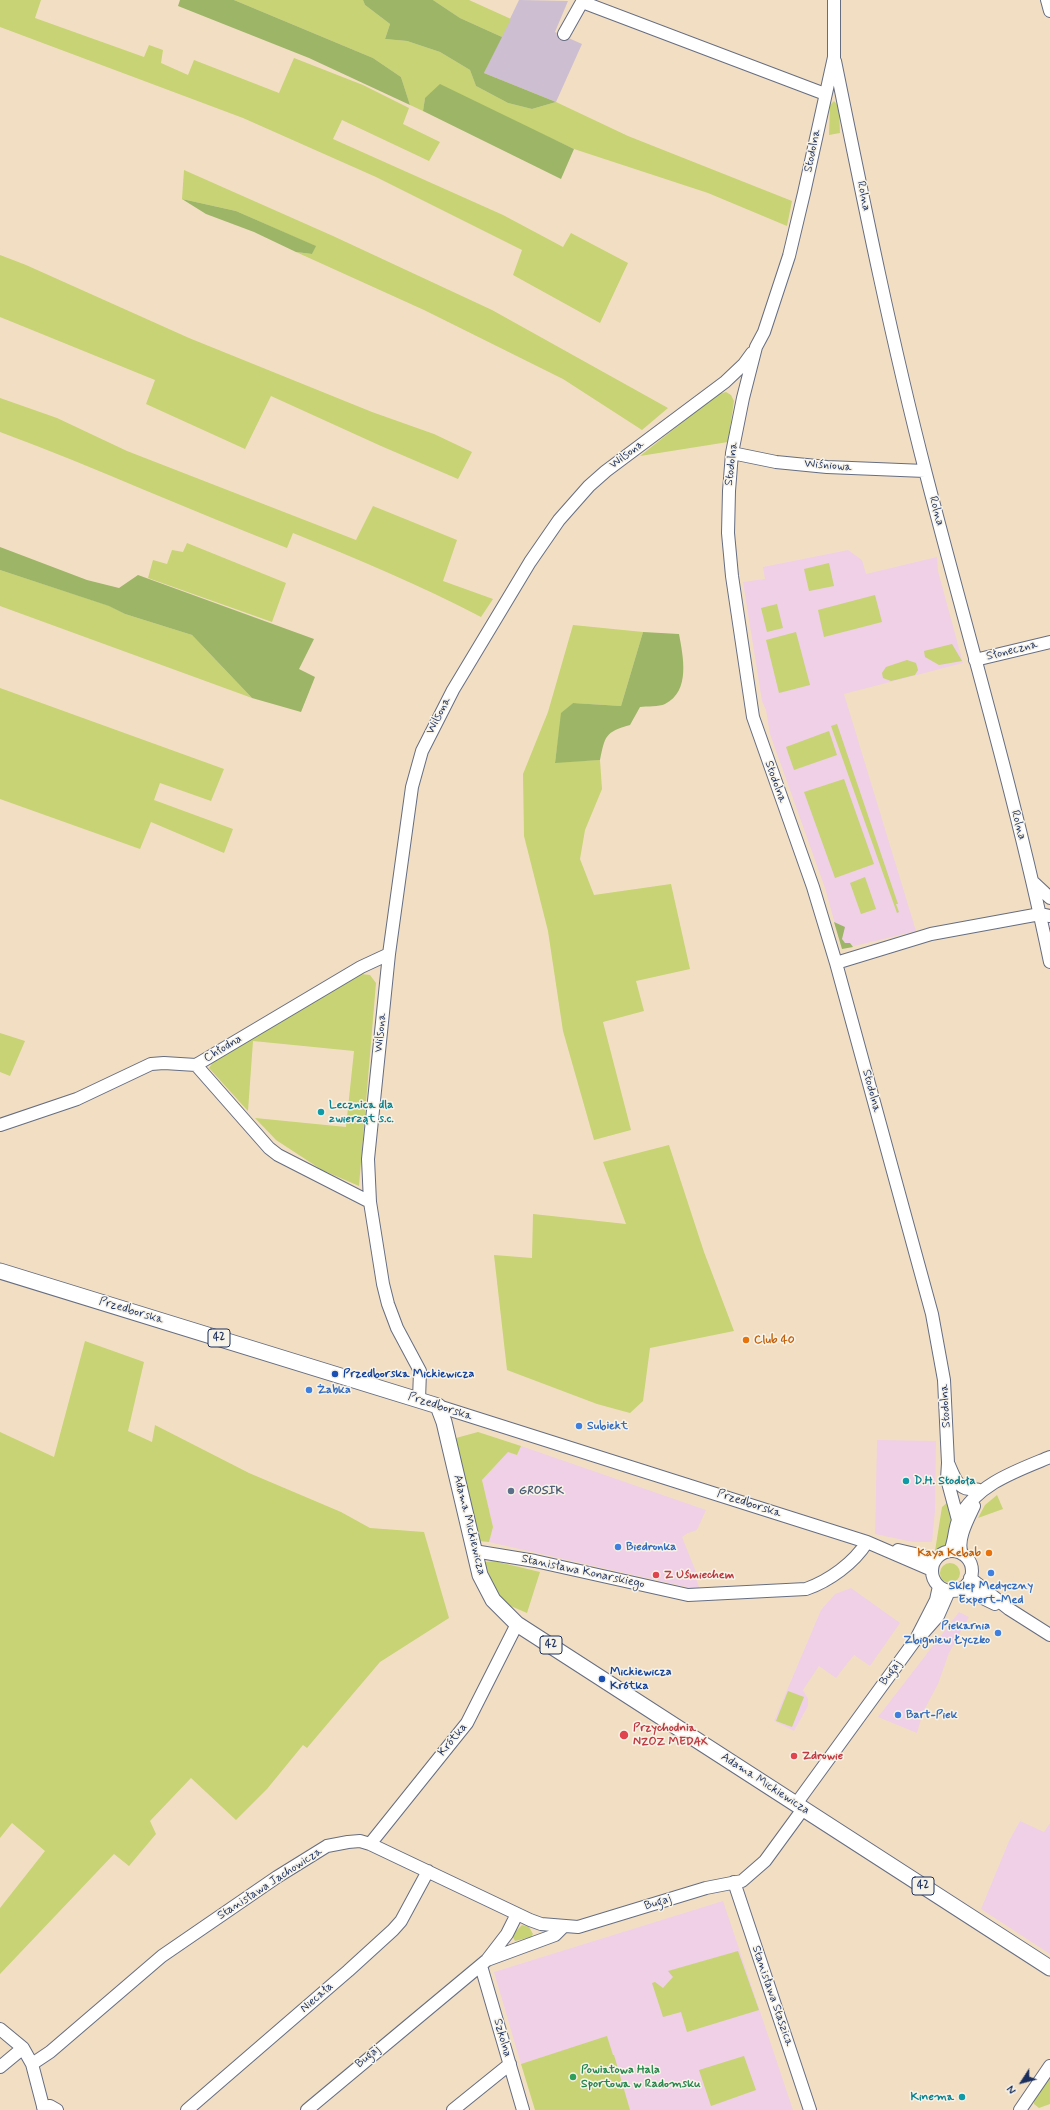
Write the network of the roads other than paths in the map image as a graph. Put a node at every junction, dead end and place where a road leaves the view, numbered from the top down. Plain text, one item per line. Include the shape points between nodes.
1 (834, 0) edge
2 (1047, 0) edge
3 (1050, 11) edge
4 (564, 34) dead end
5 (834, 57) junction
6 (825, 94) junction
7 (756, 348) junction
8 (725, 382) junction
9 (743, 398) junction
10 (732, 453) junction
11 (926, 471) junction
12 (1050, 642) edge
13 (975, 660) junction
14 (1032, 881) junction
15 (1050, 898) edge
16 (1045, 915) edge
17 (389, 954) junction
18 (1050, 962) edge
19 (836, 963) junction
20 (196, 1066) junction
21 (0, 1124) edge
22 (370, 1202) junction
23 (0, 1271) edge
24 (419, 1400) junction
25 (438, 1406) junction
26 (1050, 1457) edge
27 (948, 1464) junction
28 (982, 1491) junction
29 (958, 1520) junction
30 (867, 1542) junction
31 (474, 1551) junction
32 (950, 1551) junction
33 (962, 1554) junction
34 (934, 1564) junction
35 (970, 1578) junction
36 (962, 1588) junction
37 (944, 1589) junction
38 (1009, 1609) junction
39 (517, 1624) junction
40 (1050, 1635) edge
41 (800, 1806) junction
42 (370, 1844) junction
43 (428, 1871) junction
44 (734, 1882) junction
45 (517, 1914) junction
46 (563, 1927) junction
47 (484, 1963) junction
48 (1050, 1968) edge
49 (0, 2029) edge
50 (22, 2048) junction
51 (32, 2064) junction
52 (510, 2064) junction
53 (1050, 2066) edge
54 (0, 2067) edge
55 (43, 2109) edge
56 (57, 2110) edge
57 (187, 2110) edge
58 (306, 2110) edge
59 (453, 2110) edge
60 (524, 2110) edge
61 (810, 2110) edge
62 (1020, 2110) edge

1 - 5 street, Stodolna
2 - 3 street
4 - 6 street via 582,2
5 - 6 street, Stodolna
5 - 11 street, Rolna via 878,267
6 - 7 street, Stodolna via 789,256 764,332
7 - 8 street, Wilsona
7 - 9 street, Stodolna
8 - 9 street
8 - 17 street, Wilsona via 606,471 572,505 530,562 452,690 422,751 416,769 408,804
9 - 10 street, Stodolna
10 - 11 street, Wiśniowa via 776,462 827,467
10 - 19 street, Stodolna via 728,533 749,696 757,730 813,887
11 - 13 street, Rolna
12 - 13 street, Słoneczna
13 - 14 street, Rolna
14 - 15 street
14 - 16 street, Rolna
16 - 18 street, Rolna
16 - 19 street via 931,934
17 - 20 street, Chłodna via 361,967
17 - 22 street, Wilsona via 368,1159
19 - 27 street, Stodolna via 932,1314 944,1380
20 - 21 street, Chłodna via 150,1064 77,1099
20 - 22 street via 269,1148
22 - 24 street, Wilsona via 388,1304 397,1328 420,1371
23 - 24 main road, Przedborska / 42
24 - 25 main road, Przedborska / 42
25 - 30 street, Przedborska
25 - 31 main road, Adama Mickiewicza / 42
26 - 28 street via 1000,1479
27 - 28 street, Stodolna via 960,1486
27 - 29 street, Stodolna via 948,1489
28 - 29 street via 974,1497
28 - 33 street via 964,1532
29 - 32 street
30 - 31 street, Stanisława Konarskiego via 859,1554 839,1570 818,1585 806,1589 708,1594 674,1593 536,1561
30 - 34 street, Przedborska
31 - 39 main road, Adama Mickiewicza / 42 via 486,1589 493,1600
32 - 33 street via 955,1550
32 - 34 street
33 - 35 street via 969,1562
34 - 37 street via 934,1581
35 - 36 street
35 - 38 street
36 - 37 street
36 - 38 street
37 - 41 street, Bugaj via 932,1625 916,1640
38 - 40 street
39 - 41 main road, Adama Mickiewicza / 42
39 - 42 street, Krótka via 468,1723
41 - 44 street, Bugaj via 765,1862 749,1876
41 - 48 main road, Adama Mickiewicza / 42
42 - 43 street, Stanisława Jachowicza
42 - 51 street, Stanisława Jachowicza via 354,1842 327,1846 283,1874 162,1956 50,2052
43 - 45 street, Stanisława Jachowicza
43 - 57 street, Niecała via 401,1921 393,1930
44 - 46 street, Bugaj via 578,1927
44 - 61 street, Stanisława Staszica
45 - 46 street, Stanisława Jachowicza via 541,1924
45 - 47 street, Bugaj via 507,1934
46 - 47 street, Bugaj via 555,1935
47 - 52 street, Szkolna
47 - 58 street, Bugaj
49 - 50 street
50 - 51 street
50 - 54 street
51 - 55 street
52 - 59 street
52 - 60 street, Szkolna
53 - 62 street
55 - 56 street via 50,2106

